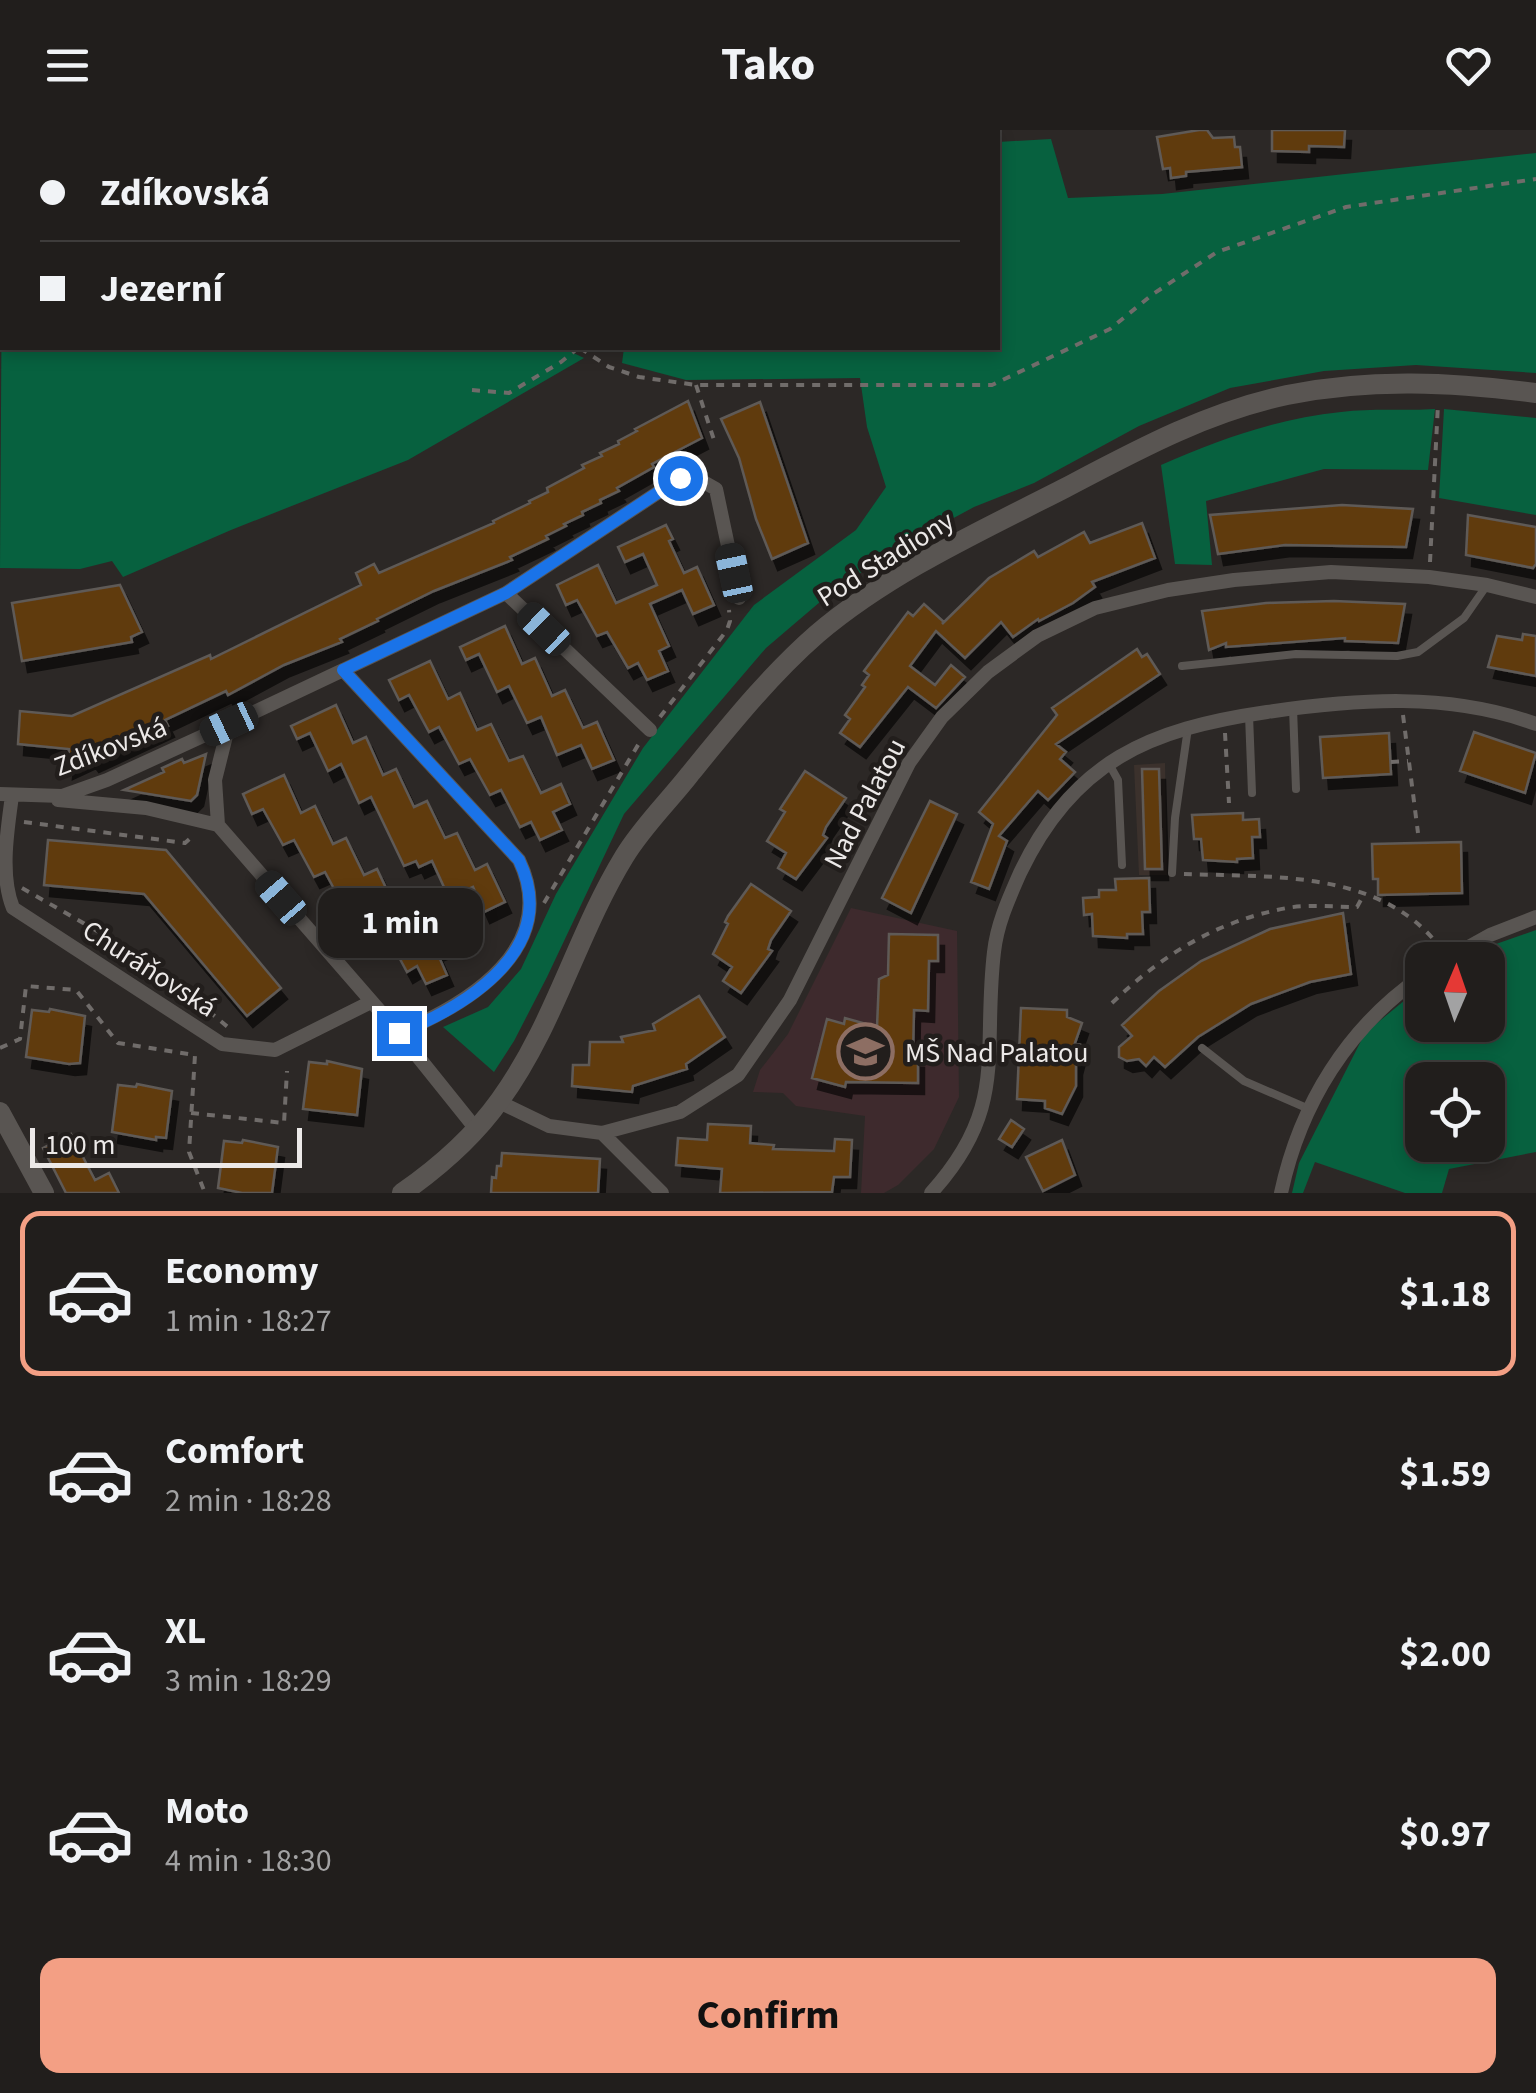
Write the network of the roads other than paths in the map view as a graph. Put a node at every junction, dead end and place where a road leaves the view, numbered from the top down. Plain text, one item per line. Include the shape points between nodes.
1 (1536, 393) edge
2 (1488, 585) junction
3 (506, 593) junction
4 (1536, 597) edge
5 (734, 601) road end
6 (1182, 666) dead end
7 (343, 670) junction
8 (1293, 708) junction
9 (1250, 714) junction
10 (229, 724) junction
11 (1536, 724) edge
12 (1188, 726) junction
13 (650, 730) road end
14 (1108, 764) junction
15 (1296, 788) dead end
16 (1252, 794) dead end
17 (6, 795) edge
18 (218, 824) junction
19 (1122, 865) dead end
20 (1172, 873) road end
21 (1536, 917) edge
22 (1476, 942) edge
23 (1405, 990) edge
24 (371, 1002) junction
25 (399, 1033) junction
26 (1202, 1048) dead end
27 (499, 1102) junction
28 (1309, 1108) junction
29 (0, 1112) edge
30 (476, 1129) junction
31 (602, 1133) junction
32 (44, 1193) edge
33 (402, 1193) edge
34 (662, 1193) edge
35 (930, 1193) edge
36 (1282, 1193) edge

1 - 27 main road, Pod Stadiony via 1441,382 1370,384 1286,395 1215,415 862,599 775,674 625,855
2 - 4 street, Nad Palatou
2 - 6 lane via 1464,618 1418,652 1296,654
2 - 31 street, Nad Palatou via 1331,572 1201,585 1095,608 1036,636 942,717 909,763 790,1000 738,1075 680,1112
3 - 5 street, Zdíkovská via 680,478 693,476 716,488
3 - 7 street, Zdíkovská
3 - 13 street
7 - 10 street, Zdíkovská
7 - 25 street via 519,860 530,884 531,910 518,945 490,983 441,1016
8 - 9 street
8 - 11 street via 1401,700 1498,710
8 - 15 lane
9 - 12 street
9 - 16 lane
10 - 17 street, Zdíkovská via 62,796
10 - 18 street via 214,780
12 - 14 street
12 - 20 lane
14 - 19 lane via 1118,780
14 - 35 street via 1050,818 1016,883 994,951 986,1096 952,1170
17 - 18 street via 146,808
17 - 24 street, Churáňovská via 3,893 13,908 222,1044 275,1050
18 - 24 street
21 - 22 street
23 - 28 street via 1364,1023
24 - 25 street
25 - 30 street
26 - 28 lane via 1244,1081
27 - 30 main road, Pod Stadiony
27 - 31 street via 549,1126
28 - 36 street
29 - 32 main road
30 - 33 main road, Pod Stadiony
31 - 34 street

